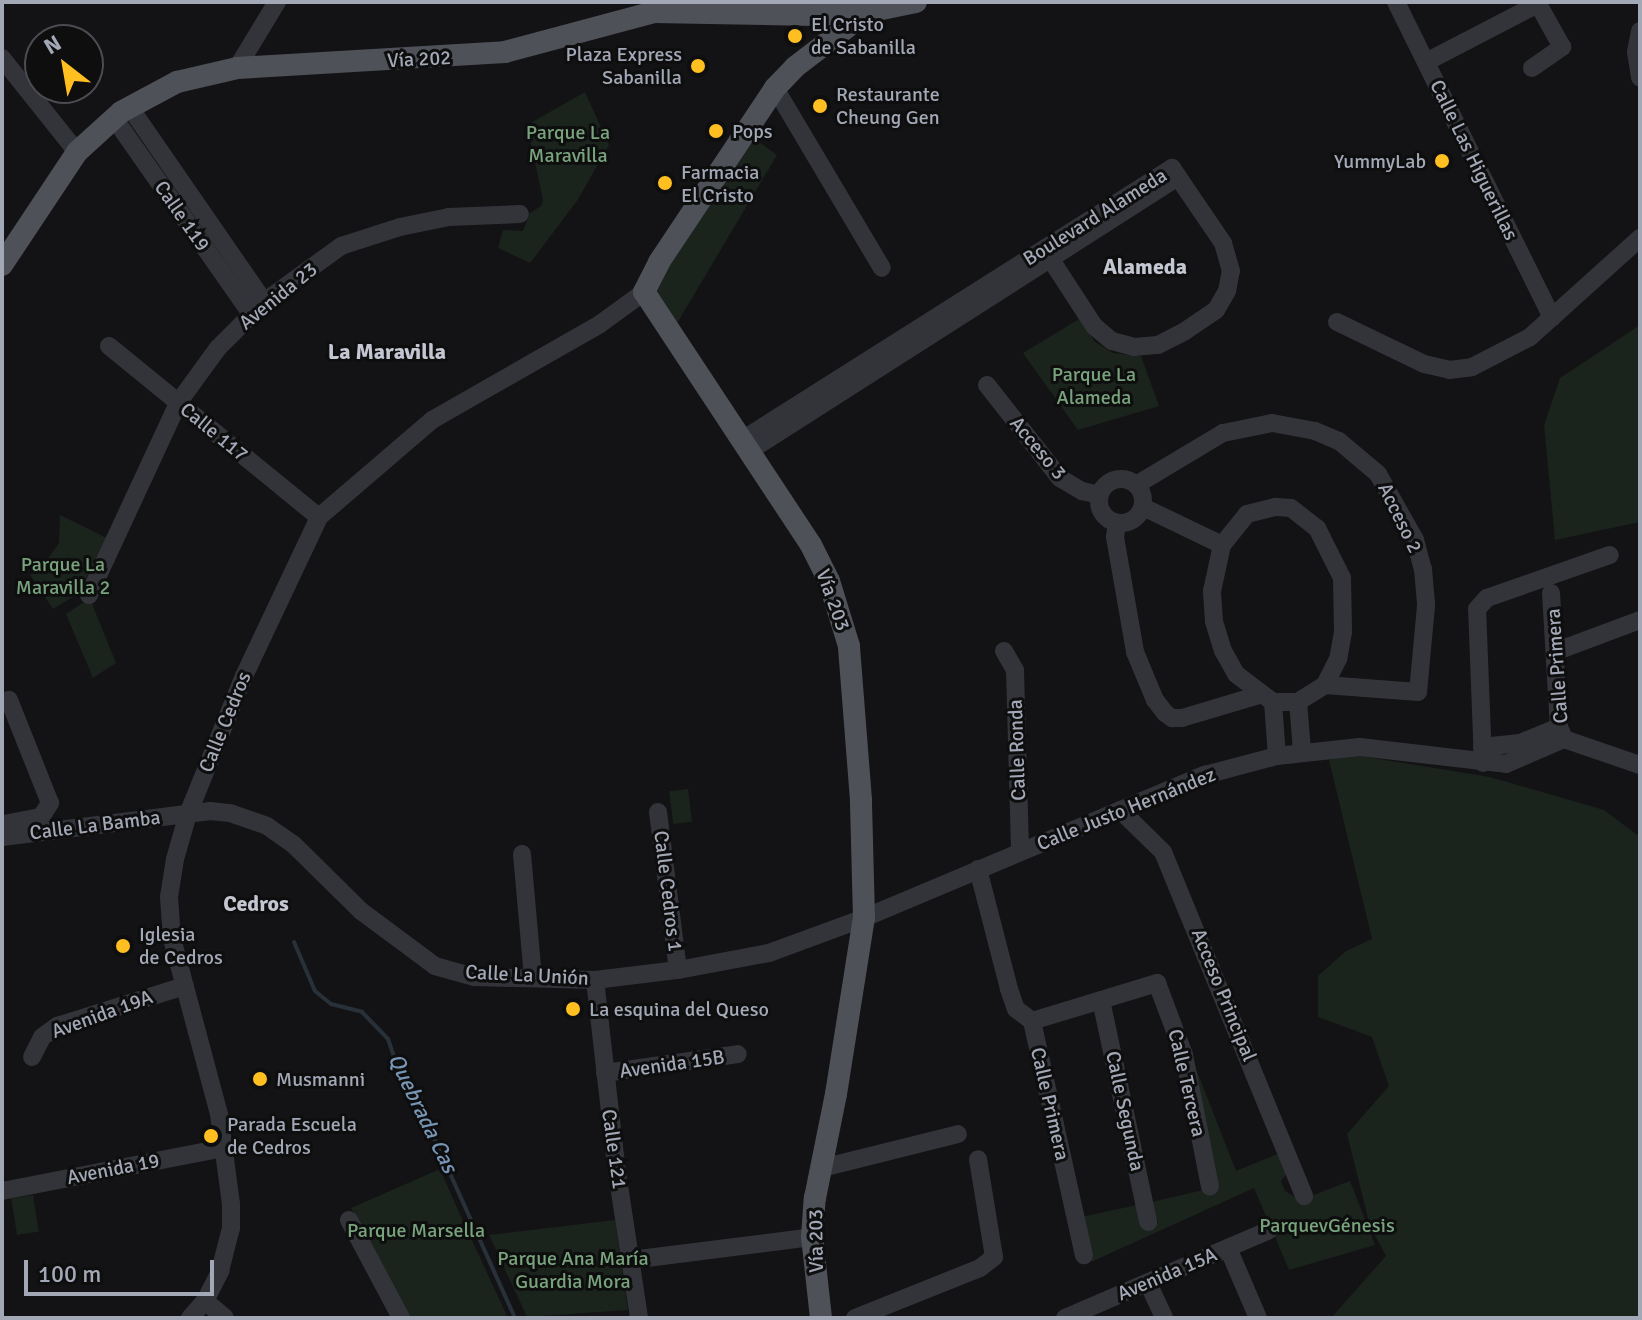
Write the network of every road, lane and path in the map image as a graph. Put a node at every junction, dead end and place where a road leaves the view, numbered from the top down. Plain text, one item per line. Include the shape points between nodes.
1 (277, 2) edge
2 (916, 2) edge
3 (1396, 2) edge
4 (1537, 3) edge
5 (867, 12) junction
6 (804, 15) junction
7 (1640, 31) edge
8 (818, 48) junction
9 (2, 58) edge
10 (1426, 62) junction
11 (237, 68) junction
12 (1532, 68) dead end
13 (1640, 78) edge
14 (775, 88) junction
15 (122, 112) junction
16 (77, 152) junction
17 (520, 214) dead end
18 (1640, 238) edge
19 (1047, 254) junction
20 (2, 265) edge
21 (882, 268) dead end
22 (644, 292) junction
23 (257, 308) junction
24 (1552, 317) junction
25 (1337, 322) dead end
26 (109, 346) dead end
27 (987, 385) dead end
28 (178, 403) junction
29 (745, 446) junction
30 (1136, 485) junction
31 (1099, 495) junction
32 (1143, 507) junction
33 (319, 517) junction
34 (1117, 524) junction
35 (1222, 545) junction
36 (1610, 555) dead end
37 (1551, 593) dead end
38 (89, 595) dead end
39 (1640, 620) edge
40 (1004, 651) dead end
41 (1557, 651) junction
42 (1325, 685) junction
43 (1266, 698) junction
44 (9, 700) dead end
45 (1298, 702) junction
46 (1562, 733) junction
47 (1302, 751) junction
48 (1482, 755) junction
49 (1277, 756) junction
50 (1640, 765) edge
51 (1120, 810) junction
52 (658, 812) dead end
53 (188, 814) junction
54 (2, 837) edge
55 (1020, 851) junction
56 (522, 854) dead end
57 (978, 869) junction
58 (864, 918) junction
59 (678, 970) junction
60 (533, 978) junction
61 (595, 980) junction
62 (185, 986) junction
63 (1101, 1000) junction
64 (1032, 1021) junction
65 (738, 1054) dead end
66 (32, 1057) dead end
67 (605, 1073) junction
68 (958, 1134) dead end
69 (224, 1148) junction
70 (978, 1159) dead end
71 (822, 1168) junction
72 (1210, 1186) dead end
73 (2, 1191) edge
74 (1304, 1196) dead end
75 (349, 1220) dead end
76 (1148, 1222) dead end
77 (1269, 1230) dead end
78 (812, 1237) junction
79 (1228, 1248) junction
80 (1084, 1255) dead end
81 (631, 1260) junction
82 (1148, 1283) junction
83 (205, 1301) junction
84 (190, 1318) edge
85 (225, 1318) edge
86 (401, 1318) edge
87 (639, 1318) edge
88 (821, 1318) edge
89 (855, 1318) edge
90 (1065, 1318) edge
91 (1164, 1318) edge
92 (1258, 1318) edge

1 - 11 street
2 - 5 main road, Vía 202
3 - 10 street, Calle Las Higuerillas
4 - 10 street
4 - 12 street via 1562,47
5 - 6 main road, Vía 202
5 - 8 main road
6 - 8 main road
6 - 11 main road, Vía 202 via 654,12 505,52
7 - 13 street
8 - 14 main road
9 - 16 street
10 - 24 street, Calle Las Higuerillas
11 - 15 main road, Vía 202 via 177,82
14 - 21 street
14 - 22 main road
15 - 16 main road, Vía 202
15 - 23 street, Calle 119
16 - 20 main road, Vía 202
17 - 23 street, Avenida 23 via 449,217 341,246
18 - 24 street
19 - 19 street, Boulevard Alameda via 1094,326 1112,341 1134,347 1158,345 1216,310 1231,271 1223,243 1178,177
19 - 29 street, Boulevard Alameda
22 - 29 main road, Vía 203
22 - 33 street, Calle Cedros via 600,324 432,420
23 - 28 street, Avenida 23 via 218,348
24 - 25 street via 1507,351 1472,367 1449,370 1424,364
26 - 28 street, Calle 117
27 - 31 street, Acceso 3 via 1060,478
28 - 33 street, Calle 117
28 - 38 street, Avenida 23
29 - 58 main road, Vía 203 via 811,545 845,631 861,800
30 - 31 street via 1115,480
30 - 32 street
30 - 42 street, Acceso 2 via 1223,433 1272,423 1339,441 1378,474 1415,540 1423,569 1426,606 1418,692
31 - 34 street via 1100,510
32 - 34 street via 1136,518
32 - 35 street
33 - 53 street, Calle Cedros via 244,676
34 - 43 street via 1135,652 1165,713 1182,718
35 - 42 street via 1234,525 1260,508 1291,508 1317,528 1338,569 1344,606 1338,659
35 - 43 street via 1212,591 1214,621 1236,674
36 - 48 street via 1487,598 1477,609
37 - 41 street, Calle Primera
39 - 41 street
40 - 55 street, Calle Ronda via 1015,670
41 - 46 street, Calle Primera
42 - 45 street
43 - 45 street
43 - 49 street
44 - 54 street via 50,803 34,820 4,824
45 - 47 street
46 - 48 street, Calle Justo Hernández via 1506,764
46 - 50 street
47 - 48 street, Calle Justo Hernández via 1360,747
47 - 49 street, Calle Justo Hernández
49 - 51 street, Calle Justo Hernández via 1205,775
51 - 55 street, Calle Justo Hernández
51 - 74 street, Acceso Principal via 1163,852
52 - 59 street, Calle Cedros 1
53 - 54 street, Calle La Bamba
53 - 60 street, Calle La Unión via 230,813 267,826 293,844 361,911 435,966 474,977
53 - 62 street, Calle Cedros via 169,897 172,939
55 - 57 street, Calle Justo Hernández
56 - 60 street
57 - 58 street, Calle Justo Hernández
57 - 64 street, Calle Primera via 1016,1009
58 - 59 street, Calle La Unión via 769,953
58 - 71 main road, Vía 203
59 - 61 street, Calle La Unión
60 - 61 street, Calle La Unión
61 - 67 street, Calle 121
62 - 66 street, Avenida 19A via 57,1026 42,1037
62 - 69 street, Calle Cedros
63 - 64 street
63 - 72 street, Calle Tercera via 1157,983 1184,1055
63 - 76 street, Calle Segunda
64 - 80 street, Calle Primera
65 - 67 street, Avenida 15B
67 - 81 street, Calle 121
68 - 71 street
69 - 73 street, Avenida 19
69 - 83 street, Calle Cedros via 231,1228 220,1271
70 - 89 street via 994,1257 980,1268
71 - 78 main road, Vía 203
75 - 86 street
77 - 79 street, Avenida 15A
78 - 81 street
78 - 88 main road, Vía 203
79 - 82 street, Avenida 15A
79 - 92 street
81 - 87 street, Calle 121
82 - 90 street, Avenida 15A
82 - 91 street
83 - 84 street, Calle Cedros
83 - 85 street

